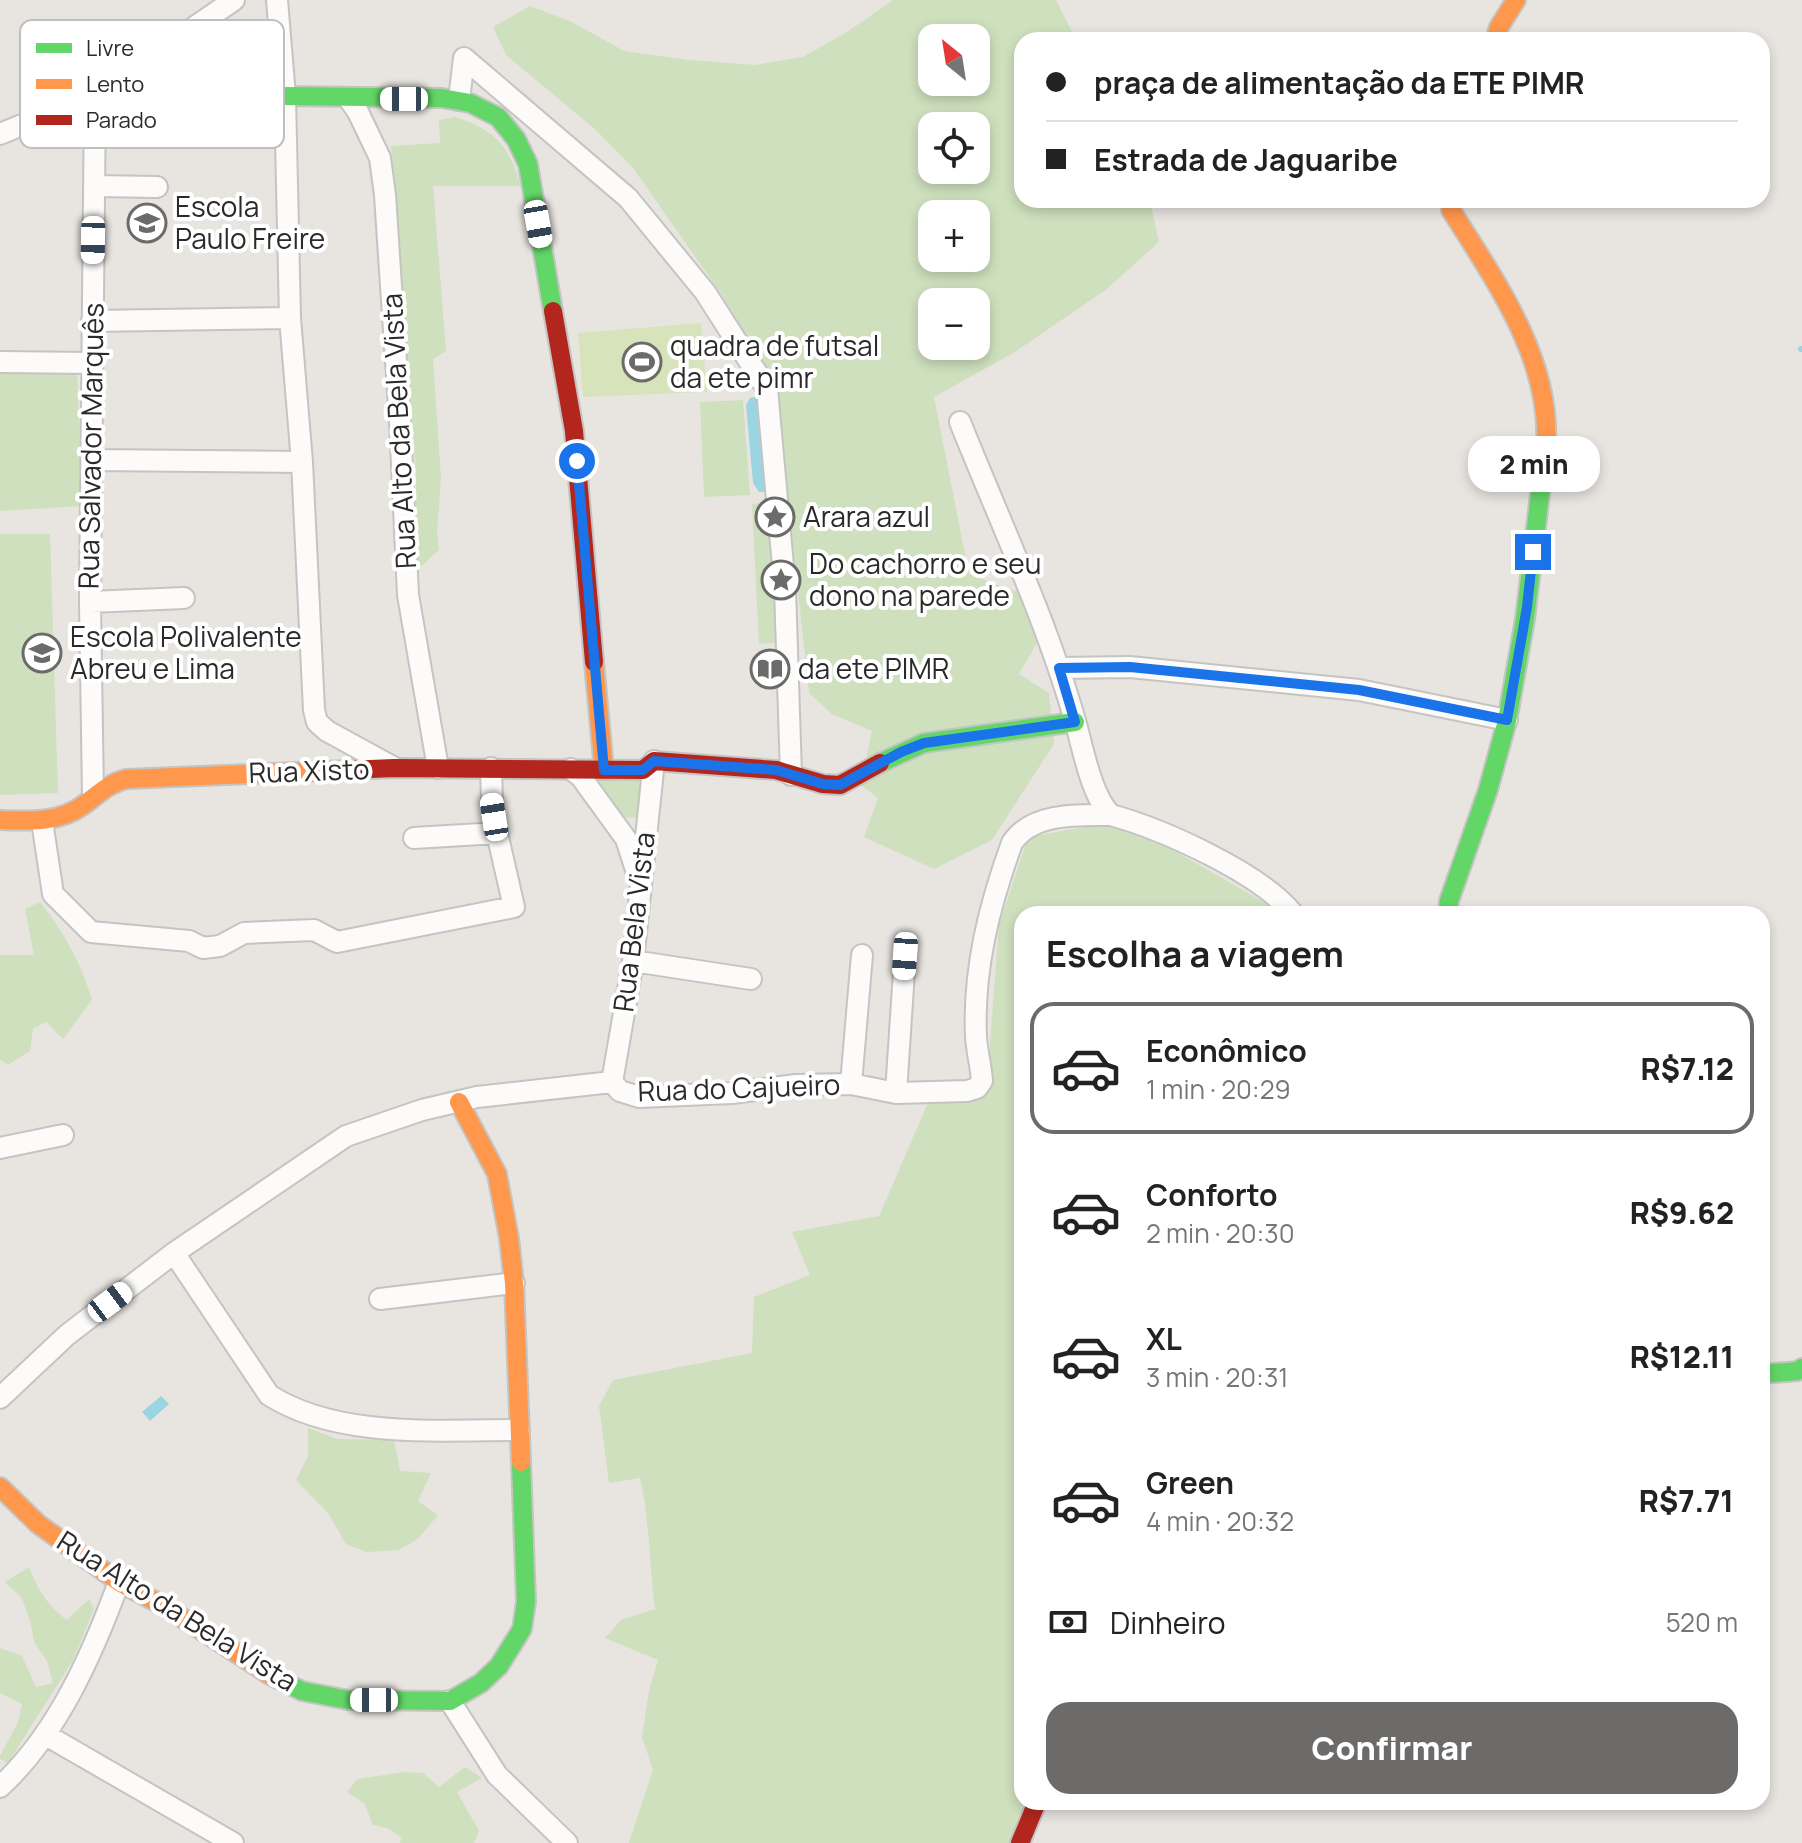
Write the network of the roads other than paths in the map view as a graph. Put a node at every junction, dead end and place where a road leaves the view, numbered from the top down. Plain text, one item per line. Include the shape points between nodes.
1 (234, 0) edge
2 (277, 0) edge
3 (1516, 0) edge
4 (205, 20) edge
5 (279, 20) edge
6 (1497, 32) edge
7 (284, 84) edge
8 (285, 96) junction
9 (349, 99) junction
10 (459, 100) junction
11 (20, 126) edge
12 (0, 134) edge
13 (94, 148) edge
14 (94, 186) junction
15 (157, 187) dead end
16 (1451, 208) edge
17 (290, 318) junction
18 (92, 321) junction
19 (0, 362) edge
20 (92, 363) junction
21 (960, 422) dead end
22 (92, 460) junction
23 (302, 462) junction
24 (184, 598) dead end
25 (90, 602) junction
26 (1059, 668) junction
27 (1507, 720) junction
28 (1075, 722) junction
29 (654, 761) junction
30 (394, 768) junction
31 (438, 768) junction
32 (491, 768) junction
33 (571, 769) junction
34 (604, 770) junction
35 (783, 772) junction
36 (93, 796) junction
37 (1111, 815) junction
38 (0, 820) edge
39 (42, 821) junction
40 (497, 833) junction
41 (414, 838) dead end
42 (640, 884) junction
43 (1286, 906) edge
44 (1449, 906) edge
45 (862, 955) dead end
46 (905, 956) dead end
47 (633, 961) junction
48 (751, 979) dead end
49 (612, 1082) junction
50 (851, 1084) junction
51 (896, 1093) junction
52 (459, 1102) junction
53 (63, 1135) dead end
54 (0, 1148) edge
55 (174, 1253) junction
56 (514, 1283) junction
57 (380, 1299) dead end
58 (1802, 1368) edge
59 (1770, 1373) edge
60 (0, 1398) edge
61 (519, 1430) junction
62 (0, 1487) edge
63 (119, 1582) junction
64 (450, 1701) junction
65 (46, 1735) junction
66 (0, 1787) edge
67 (1034, 1810) edge
68 (233, 1843) edge
69 (567, 1843) edge
70 (1020, 1843) edge

1 - 4 street
2 - 5 street
3 - 6 street
7 - 8 street
8 - 9 street
8 - 17 street
9 - 10 street
9 - 31 street, Rua Alto da Bela Vista via 380,158 385,195 408,595
10 - 34 street via 483,107 510,130 528,164 574,431
10 - 35 street via 464,58 628,198 705,292 767,389 785,588
11 - 12 street
13 - 14 street, Rua Salvador Marquês
14 - 15 street
14 - 18 street, Rua Salvador Marquês
16 - 27 street via 1502,293 1543,397 1545,441 1527,607
17 - 18 street
17 - 23 street
18 - 20 street, Rua Salvador Marquês
19 - 20 street
20 - 22 street, Rua Salvador Marquês
21 - 26 street
22 - 23 street
22 - 25 street, Rua Salvador Marquês
23 - 30 street, Rua Xisto via 317,722
24 - 25 street
25 - 36 street, Rua Salvador Marquês
26 - 27 street via 1130,667 1359,690
26 - 28 street
27 - 44 street
28 - 35 street via 924,743 840,785
28 - 37 street
29 - 34 street via 643,770
29 - 35 street
29 - 42 street, Rua Bela Vista
30 - 31 street
30 - 36 street, Rua Xisto via 126,779 103,785
31 - 32 street
32 - 33 street
32 - 40 street
33 - 34 street
33 - 42 street via 626,839
36 - 39 street via 64,817
37 - 43 street via 1185,843 1265,887
37 - 51 street, Rua do Cajueiro via 1048,820 1017,835 992,898 976,983 982,1081 967,1091
38 - 39 street
39 - 40 street via 53,894 91,932 189,941 203,948 244,933 314,930 337,942 514,907
40 - 41 street
42 - 47 street, Rua Bela Vista
45 - 50 street
46 - 51 street
47 - 48 street
47 - 49 street, Rua Bela Vista
49 - 50 street, Rua do Cajueiro via 639,1097
49 - 52 street, Rua do Cajueiro
50 - 51 street, Rua do Cajueiro
52 - 55 street, Rua do Cajueiro via 346,1136
52 - 56 street via 497,1174
53 - 54 street
55 - 60 street, Rua do Cajueiro via 67,1335
55 - 61 street via 269,1395 287,1406 349,1424
56 - 57 street
56 - 61 street
58 - 59 street
61 - 64 street via 526,1602 522,1629 499,1666
62 - 63 street, Rua Alto da Bela Vista via 38,1524
63 - 64 street, Rua Alto da Bela Vista via 302,1691 348,1700
63 - 65 street via 98,1639
64 - 69 street via 497,1775
65 - 66 street
65 - 68 street
67 - 70 street

